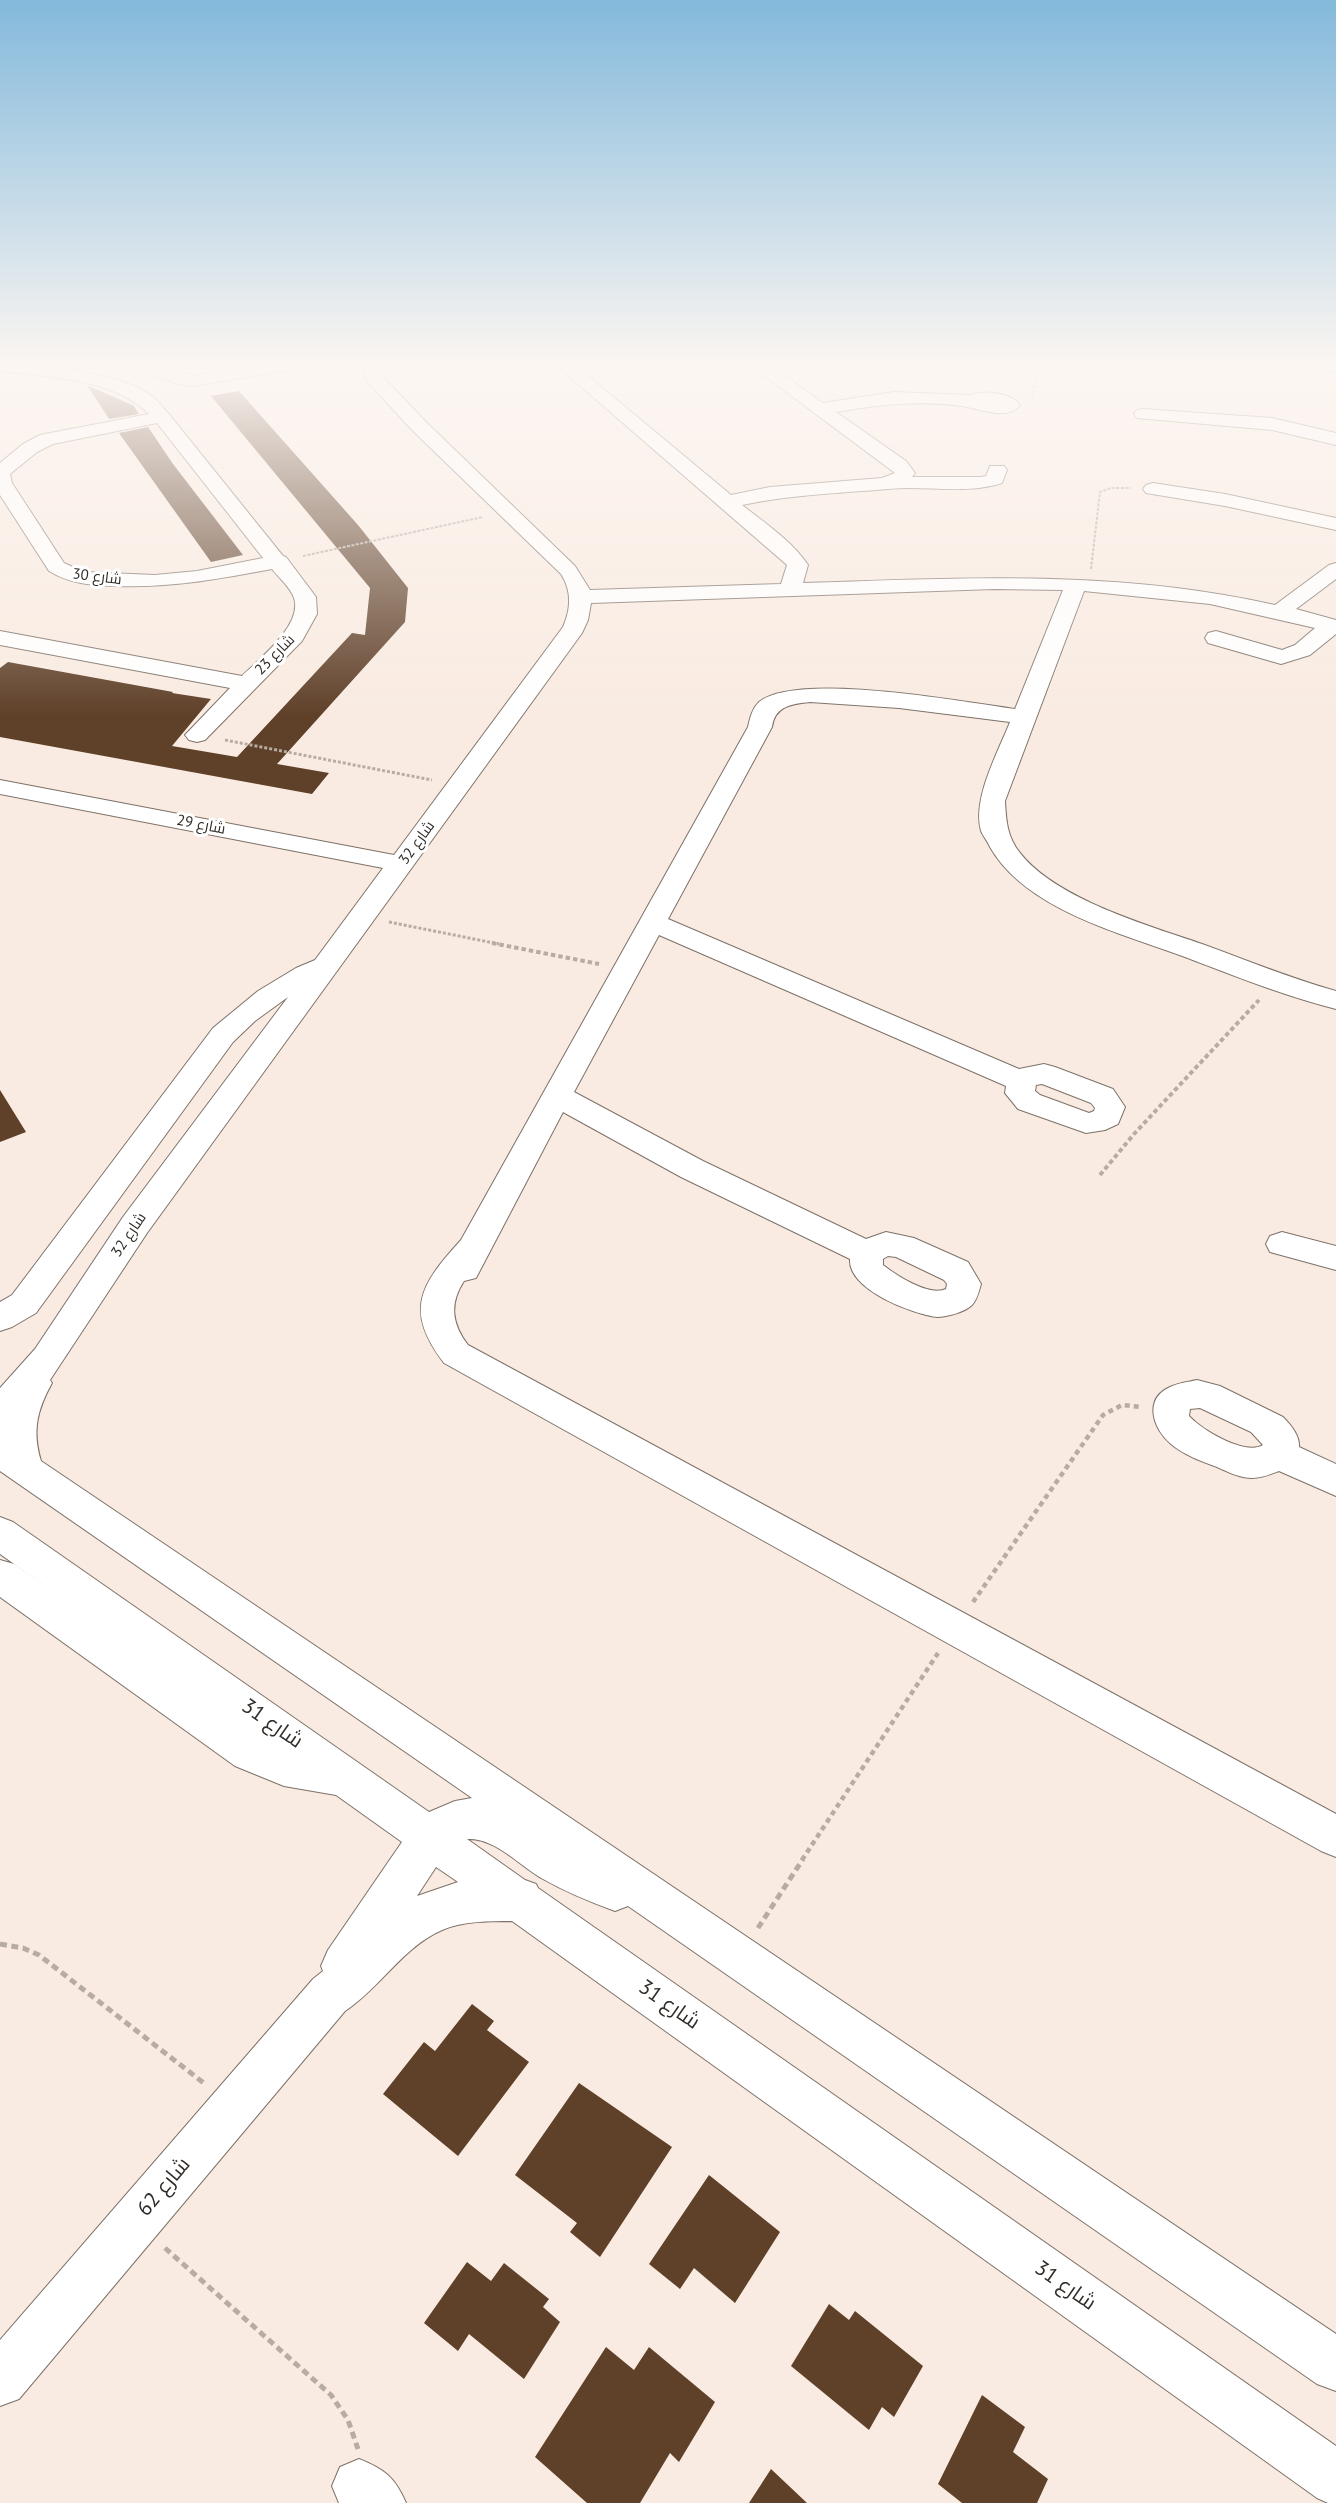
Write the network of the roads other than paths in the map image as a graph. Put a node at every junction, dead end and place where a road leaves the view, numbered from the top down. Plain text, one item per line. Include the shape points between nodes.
1 (2, 482) edge
2 (215, 482) edge
3 (477, 482) edge
4 (704, 482) edge
5 (986, 482) edge
6 (890, 483) joint
7 (1153, 489) road end
8 (727, 501) junction
9 (1278, 511) junction
10 (1336, 524) edge
11 (1336, 530) edge
12 (279, 561) junction
13 (798, 565) junction
14 (1335, 570) edge
15 (1053, 583) junction
16 (1083, 584) junction
17 (812, 589) junction
18 (790, 590) junction
19 (581, 597) junction
20 (1279, 612) junction
21 (1302, 618) junction
22 (1334, 626) edge
23 (1056, 630) junction
24 (0, 638) edge
25 (1216, 638) dead end
26 (246, 684) junction
27 (1023, 717) junction
28 (197, 735) road end
29 (0, 787) edge
30 (402, 864) junction
31 (648, 930) junction
32 (328, 963) junction
33 (1336, 1000) edge
34 (1021, 1081) dead end
35 (551, 1107) junction
36 (1282, 1244) dead end
37 (868, 1254) dead end
38 (1336, 1258) edge
39 (0, 1318) edge
40 (57, 1343) junction
41 (0, 1377) edge
42 (0, 1409) edge
43 (1278, 1455) dead end
44 (14, 1462) edge
45 (1336, 1481) edge
46 (0, 1533) edge
47 (0, 1576) edge
48 (345, 1776) junction
49 (431, 1837) junction
50 (1336, 1837) edge
51 (520, 1899) junction
52 (665, 1906) junction
53 (329, 1995) junction
54 (1336, 2366) edge
55 (0, 2380) edge
56 (1336, 2479) edge

1 - 12 street, شارع 30 via 56,567 82,578 155,581
2 - 12 street, شارع 23
3 - 19 street via 568,570
4 - 8 street
5 - 6 street
6 - 8 street via 770,493
7 - 9 street
8 - 13 street
9 - 10 street
9 - 11 street
12 - 26 street, شارع 23 via 305,597 306,614 294,636
13 - 17 street via 809,575
13 - 18 street
14 - 20 street
14 - 21 street via 1313,595
15 - 16 street
15 - 17 street
15 - 23 street
16 - 20 street via 1175,593
16 - 23 street
17 - 18 street
18 - 19 street
19 - 30 street, شارع 32 via 574,628
20 - 21 street
21 - 22 street
22 - 25 street via 1301,653 1288,657
23 - 27 street
24 - 26 street, شارع 23
26 - 28 street, شارع 23
27 - 31 street via 847,698 785,708 760,727
27 - 33 street via 990,812 994,832 1010,857 1047,889 1086,910 1276,982
29 - 30 street, شارع 29
30 - 32 street, شارع 32
31 - 34 street via 691,950 780,978
31 - 35 street
32 - 39 street via 272,994 223,1035 24,1304
32 - 40 street, شارع 32 via 135,1225
35 - 37 street via 595,1133 693,1169
35 - 50 street via 473,1248 454,1268 437,1300 437,1320 456,1354
36 - 38 street
40 - 41 street, شارع 32
40 - 42 street, شارع 32 via 36,1373
40 - 44 street via 18,1418
43 - 45 street
44 - 52 street
46 - 48 street, شارع 31
47 - 48 street via 250,1753 304,1773
48 - 49 street, شارع 31
49 - 51 street, شارع 31
49 - 52 street via 458,1820 488,1821 576,1873
49 - 53 street, شارع 62 via 351,1954
51 - 53 street, شارع 62 via 452,1903 419,1917
51 - 56 street, شارع 31
52 - 54 street
53 - 55 street, شارع 62

